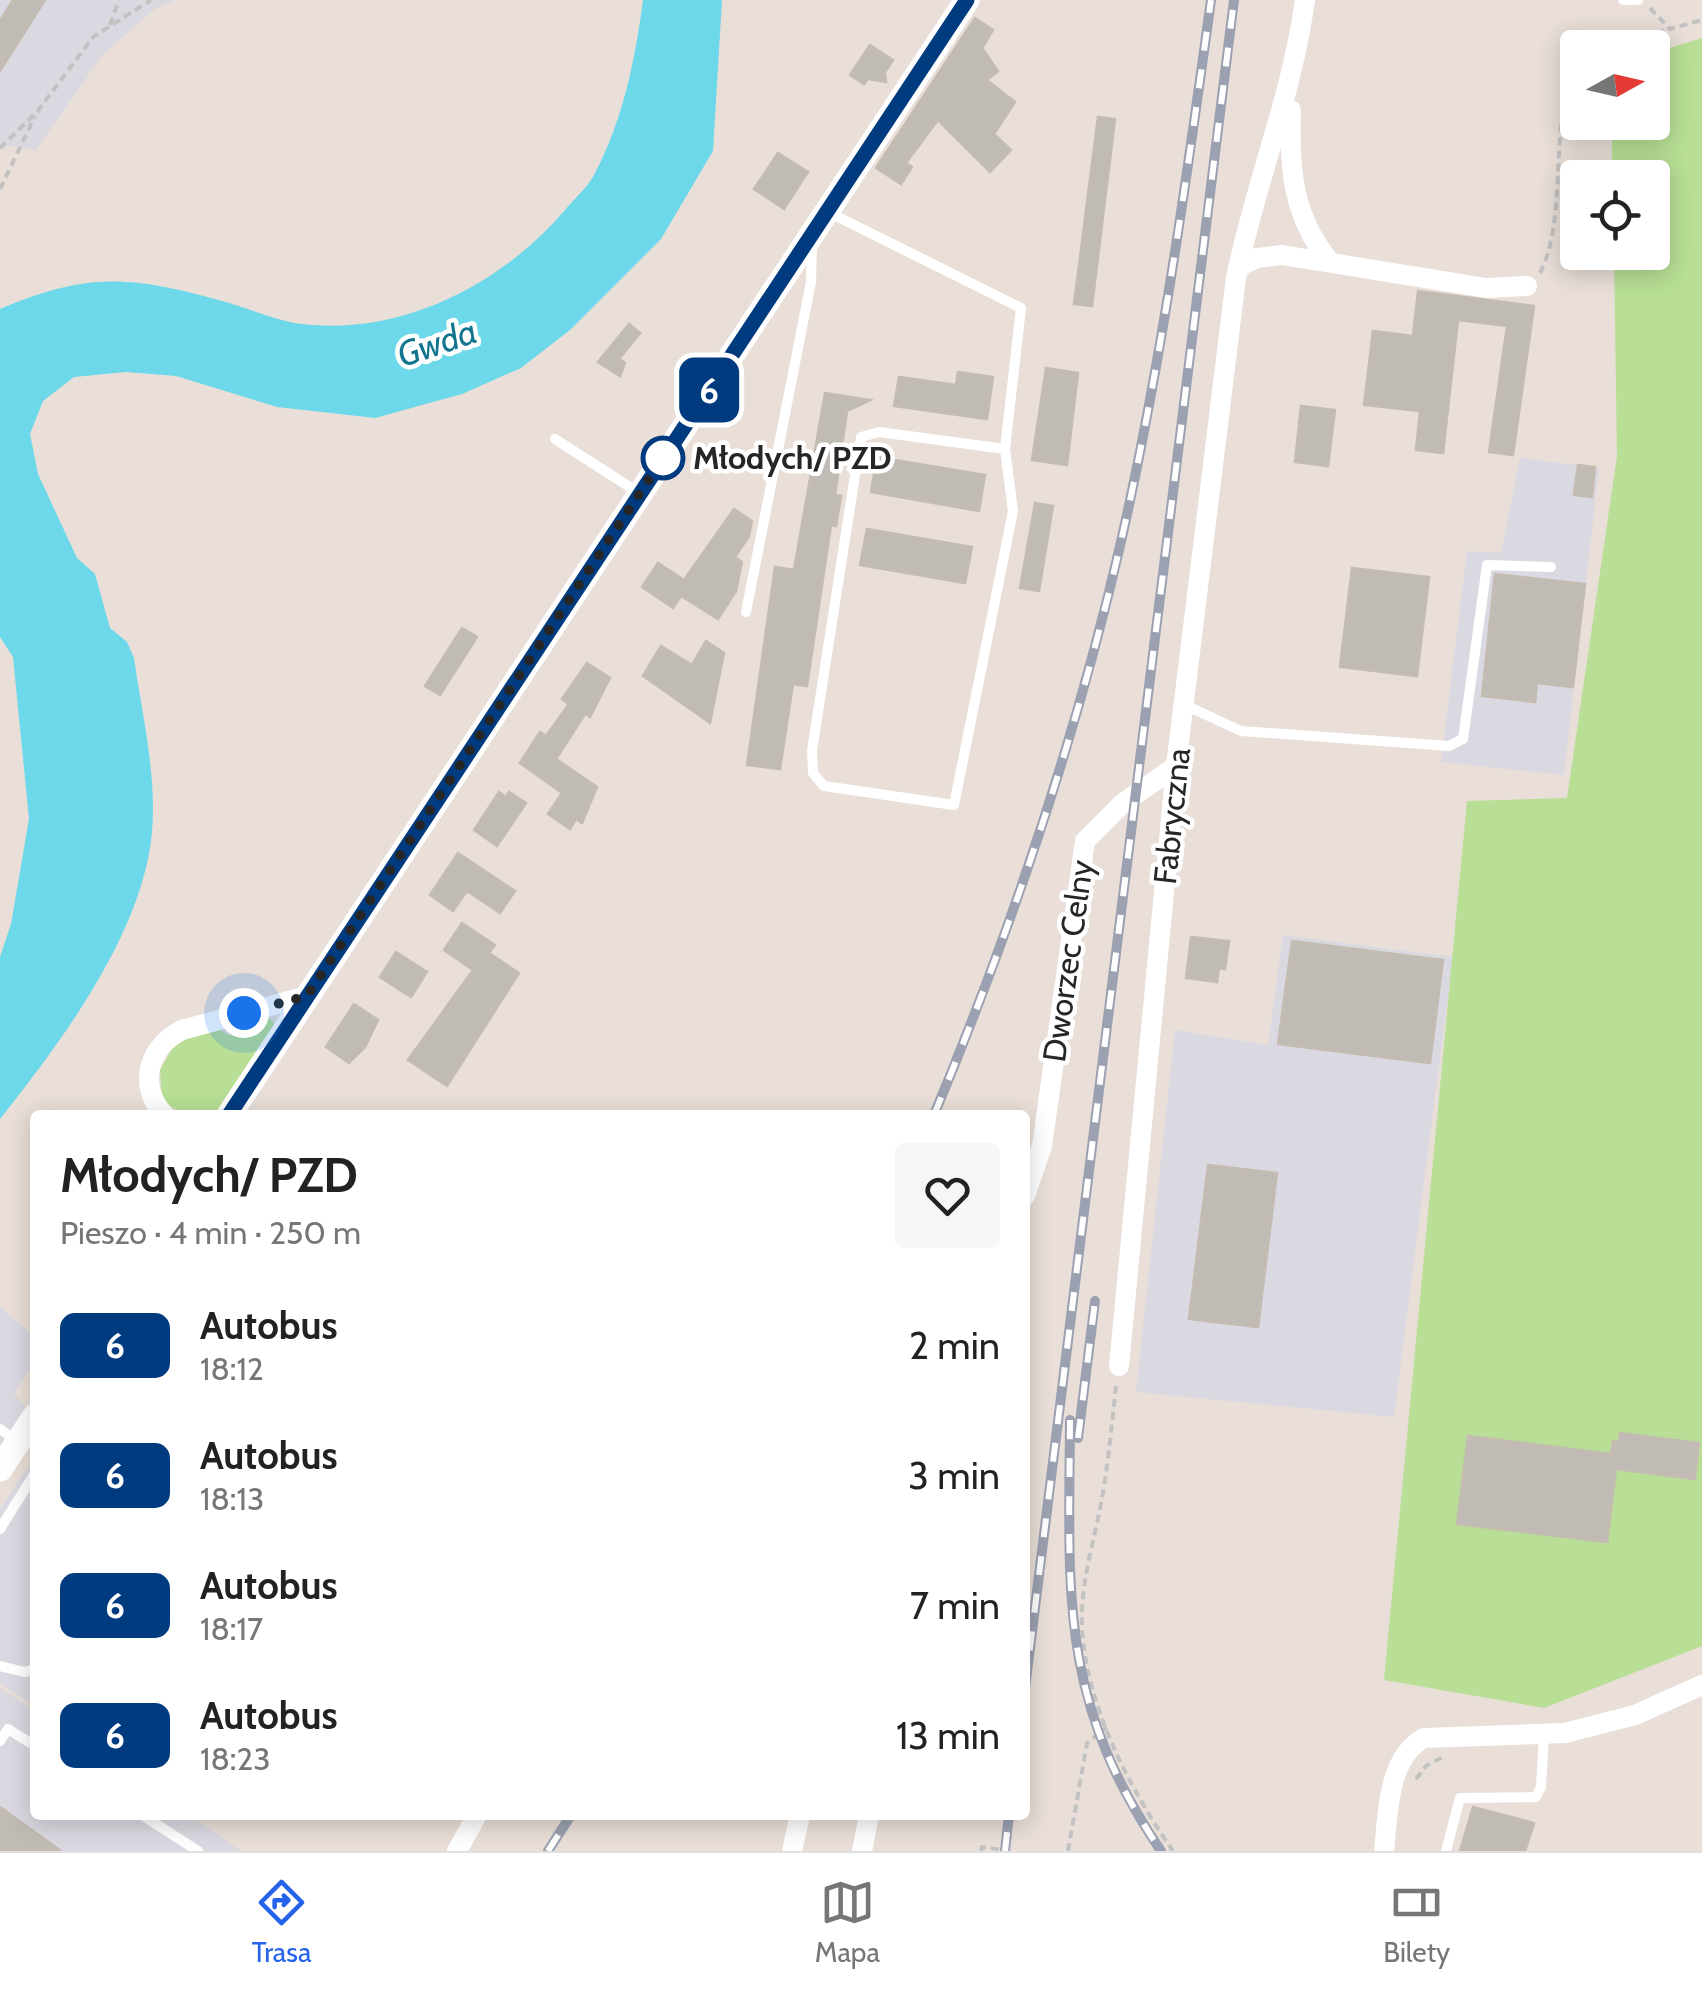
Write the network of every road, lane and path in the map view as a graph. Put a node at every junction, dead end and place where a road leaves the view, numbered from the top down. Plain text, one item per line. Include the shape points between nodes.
1 (119, 0) edge
2 (151, 0) edge
3 (967, 0) edge
4 (1305, 0) edge
5 (1623, 0) edge
6 (1641, 0) edge
7 (1702, 20) edge
8 (110, 25) junction
9 (1670, 30) joint
10 (1291, 83) junction
11 (37, 112) junction
12 (1562, 140) edge
13 (0, 148) edge
14 (0, 189) edge
15 (827, 212) junction
16 (812, 234) junction
17 (1330, 262) junction
18 (1238, 267) junction
19 (1528, 286) joint
20 (556, 439) dead end
21 (1005, 449) junction
22 (640, 494) junction
23 (1551, 567) dead end
24 (746, 612) dead end
25 (1184, 704) junction
26 (1176, 766) junction
27 (307, 996) junction
28 (161, 1110) edge
29 (233, 1110) edge
30 (1030, 1181) edge
31 (1119, 1366) joint
32 (30, 1420) edge
33 (9, 1435) edge
34 (0, 1469) edge
35 (30, 1481) edge
36 (0, 1529) edge
37 (0, 1666) edge
38 (30, 1670) edge
39 (1702, 1685) edge
40 (4, 1726) edge
41 (1106, 1727) junction
42 (1544, 1736) junction
43 (0, 1741) edge
44 (30, 1743) edge
45 (150, 1820) edge
46 (474, 1820) edge
47 (799, 1820) edge
48 (868, 1820) edge
49 (198, 1851) edge
50 (457, 1851) edge
51 (792, 1851) edge
52 (862, 1851) edge
53 (981, 1851) edge
54 (1008, 1851) edge
55 (1068, 1851) edge
56 (1172, 1851) edge
57 (1384, 1851) edge
58 (1446, 1851) edge

1 - 8 path
2 - 8 path
3 - 15 street
4 - 10 street, Fabryczna
5 - 6 lane
6 - 9 path
7 - 9 path
8 - 11 path via 93,37
10 - 17 street, Fabryczna via 1294,196 1312,240
10 - 18 street, Fabryczna
11 - 13 path
11 - 14 path
12 - 19 path via 1549,247
15 - 16 street
15 - 21 lane via 1021,308
16 - 22 street
16 - 24 lane via 812,282
17 - 18 street via 1268,256
17 - 19 street via 1486,288
18 - 25 street, Fabryczna
20 - 22 lane
21 - 21 lane via 880,432 861,437 812,750 813,774 824,786 954,805 1013,510
22 - 27 street
23 - 25 lane via 1488,566 1462,738 1449,746 1241,731
25 - 26 street, Fabryczna
26 - 30 street, Dworzec Celny via 1122,804 1085,841 1042,1146
26 - 31 street, Fabryczna
27 - 28 street via 166,1040 148,1079
27 - 29 street
31 - 41 path via 1083,1591 1082,1628
32 - 33 street
33 - 34 street
35 - 36 lane
37 - 38 lane
39 - 42 street via 1625,1718
40 - 43 lane
40 - 44 lane
41 - 55 path via 1087,1743
41 - 56 path
42 - 57 street via 1438,1735 1414,1743 1396,1774
42 - 58 lane via 1536,1796 1460,1798
45 - 49 lane
46 - 50 street
47 - 51 street
48 - 52 street
53 - 54 path

